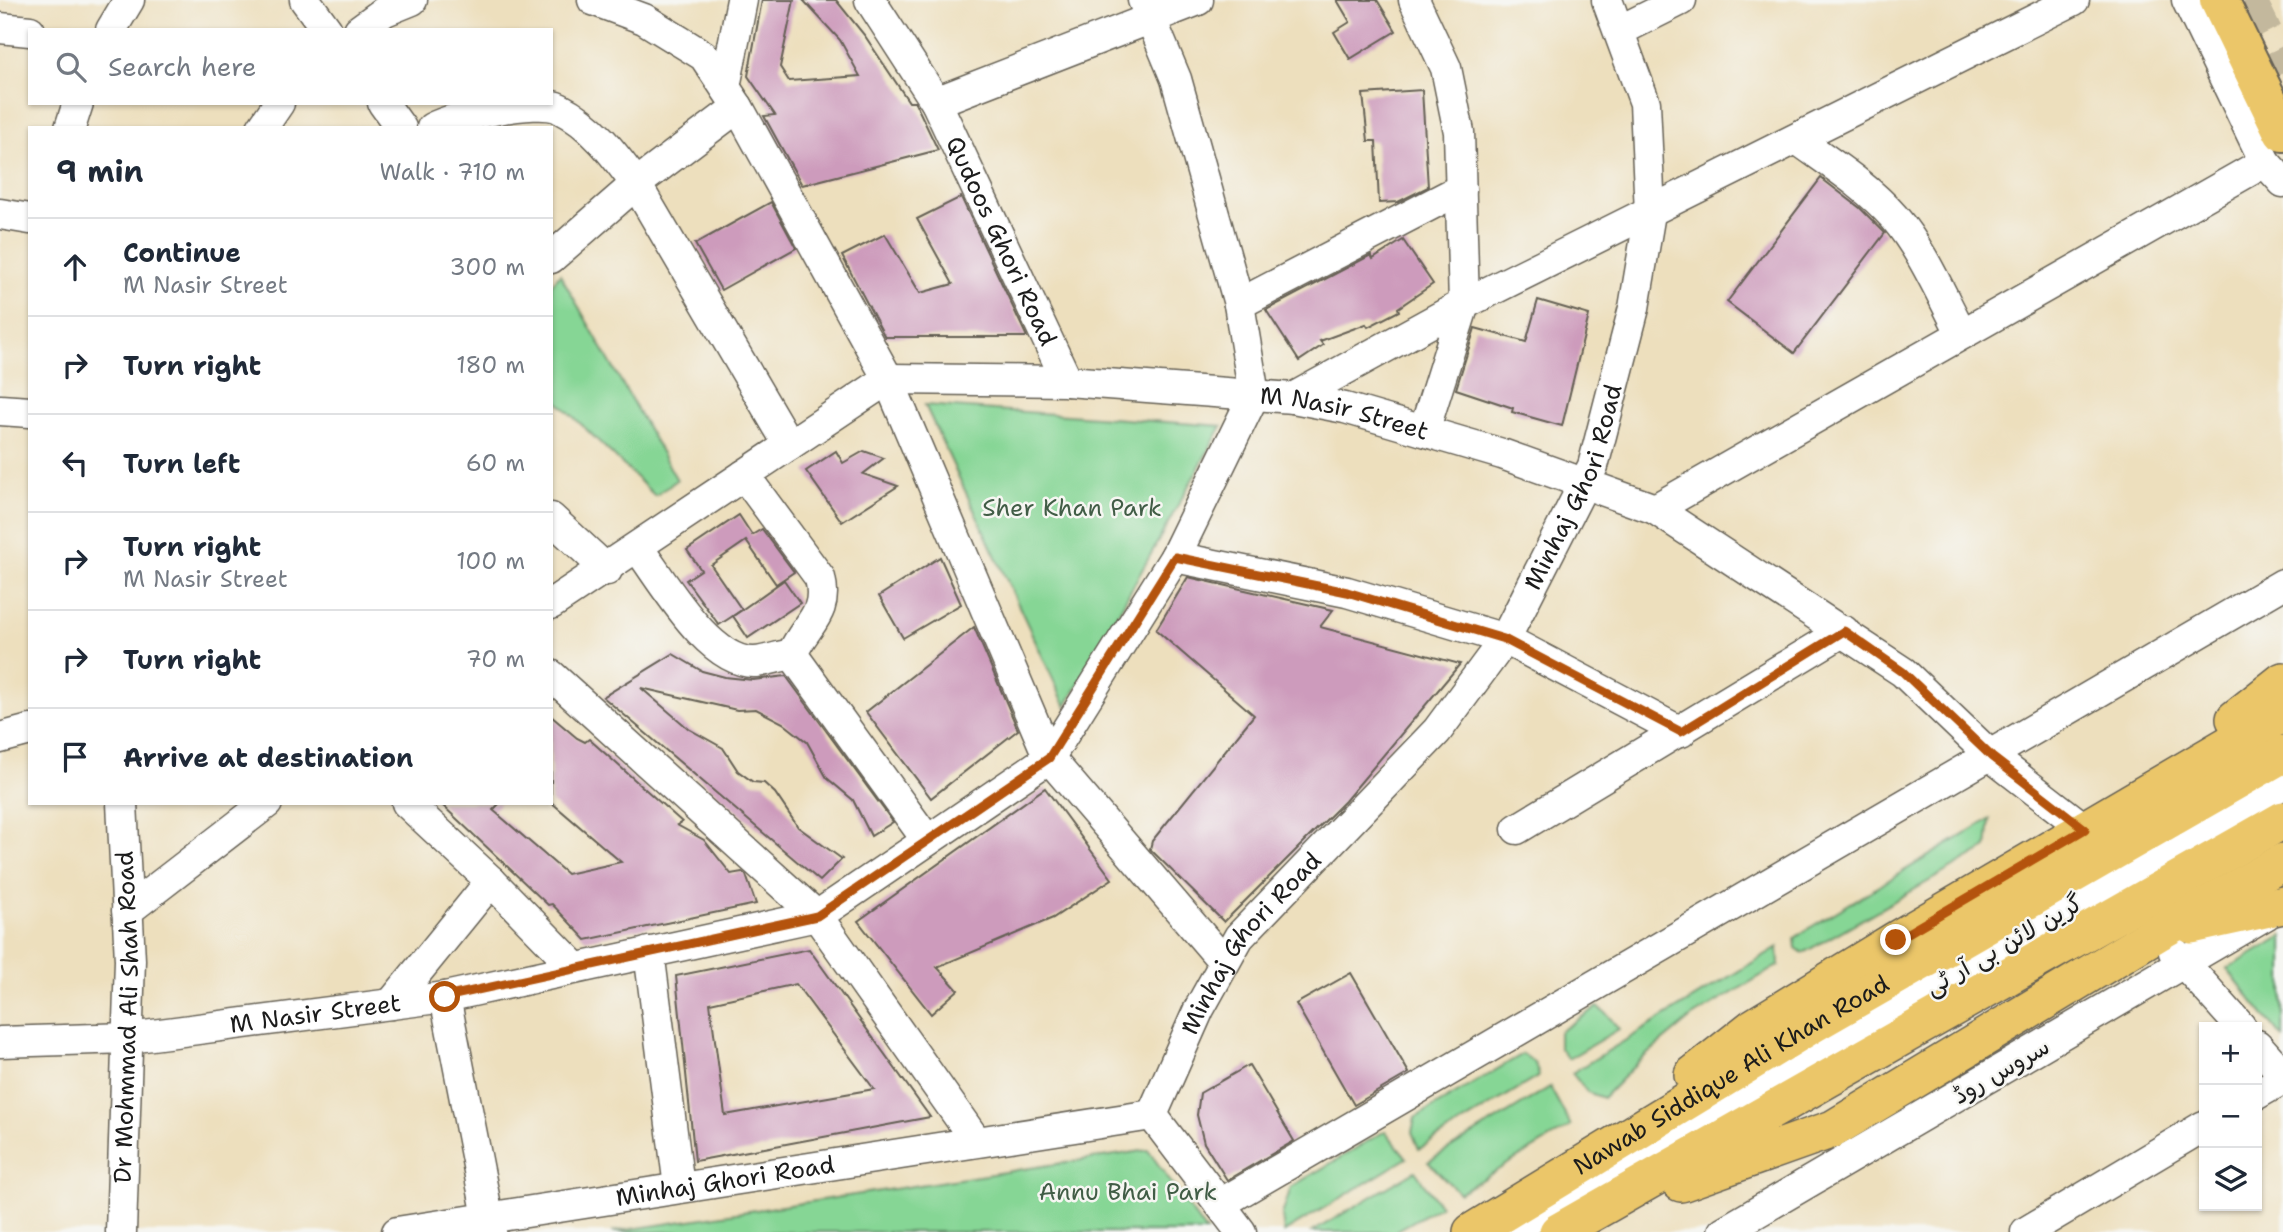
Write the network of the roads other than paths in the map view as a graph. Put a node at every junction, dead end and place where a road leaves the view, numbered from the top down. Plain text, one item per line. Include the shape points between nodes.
1 (129, 0) edge
2 (305, 0) edge
3 (412, 0) edge
4 (593, 0) edge
5 (742, 0) edge
6 (870, 0) edge
7 (1198, 0) edge
8 (1414, 0) edge
9 (1607, 0) edge
10 (1681, 0) edge
11 (2074, 0) edge
12 (2187, 0) edge
13 (2219, 0) edge
14 (1147, 9) edge
15 (0, 28) edge
16 (112, 28) edge
17 (326, 28) edge
18 (362, 28) edge
19 (1619, 31) junction
20 (28, 32) edge
21 (732, 97) junction
22 (936, 102) junction
23 (77, 105) edge
24 (278, 105) edge
25 (384, 105) edge
26 (71, 126) edge
27 (263, 126) edge
28 (400, 126) edge
29 (435, 126) edge
30 (1797, 139) junction
31 (2277, 159) edge
32 (636, 184) junction
33 (1461, 189) junction
34 (1650, 213) junction
35 (0, 214) edge
36 (28, 219) edge
37 (553, 256) edge
38 (1239, 304) junction
39 (1464, 304) junction
40 (1962, 334) junction
41 (888, 379) junction
42 (1067, 381) junction
43 (1254, 395) junction
44 (1293, 398) junction
45 (0, 410) edge
46 (28, 412) edge
47 (1424, 431) junction
48 (789, 445) junction
49 (744, 475) junction
50 (1584, 484) junction
51 (1655, 509) junction
52 (553, 520) edge
53 (638, 548) junction
54 (1175, 557) junction
55 (607, 570) junction
56 (2283, 584) edge
57 (553, 603) edge
58 (1844, 631) junction
59 (1504, 639) junction
60 (792, 654) junction
61 (553, 677) edge
62 (2283, 681) edge
63 (2283, 713) edge
64 (28, 731) edge
65 (1681, 732) junction
66 (0, 738) edge
67 (2283, 754) edge
68 (1992, 757) junction
69 (1049, 758) junction
70 (2283, 783) edge
71 (2130, 802) junction
72 (122, 805) edge
73 (264, 805) edge
74 (409, 805) edge
75 (2283, 820) edge
76 (1517, 829) dead end
77 (2085, 829) junction
78 (927, 840) junction
79 (2283, 862) edge
80 (491, 881) junction
81 (2280, 906) edge
82 (127, 911) junction
83 (817, 916) junction
84 (2157, 933) junction
85 (649, 952) junction
86 (1224, 962) junction
87 (2186, 965) junction
88 (576, 968) junction
89 (445, 997) junction
90 (391, 1004) junction
91 (2237, 1022) edge
92 (129, 1038) junction
93 (0, 1042) edge
94 (1828, 1047) junction
95 (2262, 1051) edge
96 (2283, 1077) edge
97 (2262, 1091) edge
98 (1152, 1115) junction
99 (2199, 1129) edge
100 (976, 1141) junction
101 (1558, 1182) junction
102 (679, 1187) junction
103 (1220, 1204) junction
104 (488, 1224) edge
105 (1569, 1225) edge
106 (121, 1232) edge
107 (397, 1232) edge
108 (1241, 1232) edge
109 (1472, 1232) edge
110 (1508, 1232) edge
111 (1723, 1232) edge
112 (2026, 1232) edge

1 - 16 street
2 - 17 street
3 - 18 street
4 - 21 street via 644,19 704,56
5 - 21 street
6 - 22 street, Qudoos Ghori Road
7 - 14 street
8 - 33 street via 1446,68 1459,132
9 - 19 street, Minhaj Ghori Road
10 - 19 street
11 - 30 street
12 - 31 street
13 - 31 highway
14 - 22 street
14 - 38 street via 1176,79
15 - 20 street
19 - 34 street, Minhaj Ghori Road via 1646,103
21 - 32 street
21 - 41 street
22 - 42 street, Qudoos Ghori Road
23 - 26 street
24 - 27 street
25 - 28 street
29 - 32 street via 493,108 557,107 607,144
30 - 34 street
30 - 40 street via 1866,190 1894,218 1918,251
31 - 40 street
32 - 37 street
32 - 48 street
33 - 38 street
33 - 39 street
34 - 39 street
34 - 50 street, Minhaj Ghori Road via 1634,308 1593,466
35 - 36 street
38 - 43 street
39 - 44 street
39 - 47 street
40 - 51 street
41 - 42 street
41 - 48 street
41 - 69 street
42 - 43 street
43 - 44 street, M Nasir Street
43 - 54 street, M Nasir Street
44 - 47 street, M Nasir Street
45 - 46 street
47 - 50 street, M Nasir Street
48 - 49 street
49 - 53 street
49 - 60 street via 820,578 824,595 820,611
50 - 51 street, M Nasir Street
50 - 59 street, Minhaj Ghori Road
51 - 58 street, M Nasir Street
52 - 55 street
53 - 55 street
53 - 60 street via 721,652 753,662
54 - 59 street via 1347,592
54 - 69 street, M Nasir Street
55 - 57 street
56 - 68 street
58 - 65 street
58 - 68 street, M Nasir Street via 1903,672
59 - 65 street
59 - 86 street, Minhaj Ghori Road via 1437,731 1239,937
60 - 78 street
61 - 83 street
62 - 71 main road
63 - 71 main road
64 - 66 street
65 - 76 street
67 - 94 main road, Nawab Siddique Ali Khan Road
68 - 77 street, M Nasir Street
68 - 103 street
69 - 78 street, M Nasir Street
69 - 86 street
70 - 94 street, گرین لائن بی آر ٹی
71 - 77 main road
72 - 82 street, Dr Mohmmad Ali Shah Road
73 - 82 street
74 - 80 street
75 - 94 main road, Nawab Siddique Ali Khan Road
77 - 101 main road via 1754,1027
78 - 83 street, M Nasir Street
79 - 84 main road
80 - 88 street
80 - 90 street
81 - 84 main road
81 - 87 street, سروس روڈ
82 - 92 street, Dr Mohmmad Ali Shah Road
83 - 85 street, M Nasir Street
83 - 100 street
84 - 87 street
84 - 105 main road via 1833,1129
85 - 88 street, M Nasir Street
85 - 102 street
86 - 98 street, Minhaj Ghori Road
87 - 91 street
87 - 111 street, سروس روڈ
88 - 89 street, M Nasir Street
89 - 90 street, M Nasir Street
89 - 104 street
90 - 92 street, M Nasir Street
92 - 93 street, M Nasir Street
92 - 106 street, Dr Mohmmad Ali Shah Road
94 - 101 main road, Nawab Siddique Ali Khan Road
94 - 105 main road, Nawab Siddique Ali Khan Road
94 - 110 street, گرین لائن بی آر ٹی
95 - 96 street
96 - 97 street
98 - 100 street, Minhaj Ghori Road
98 - 103 street
99 - 112 street
100 - 102 street, Minhaj Ghori Road
101 - 109 main road, Nawab Siddique Ali Khan Road
102 - 104 street, Minhaj Ghori Road
103 - 108 street
104 - 107 street, Minhaj Ghori Road

